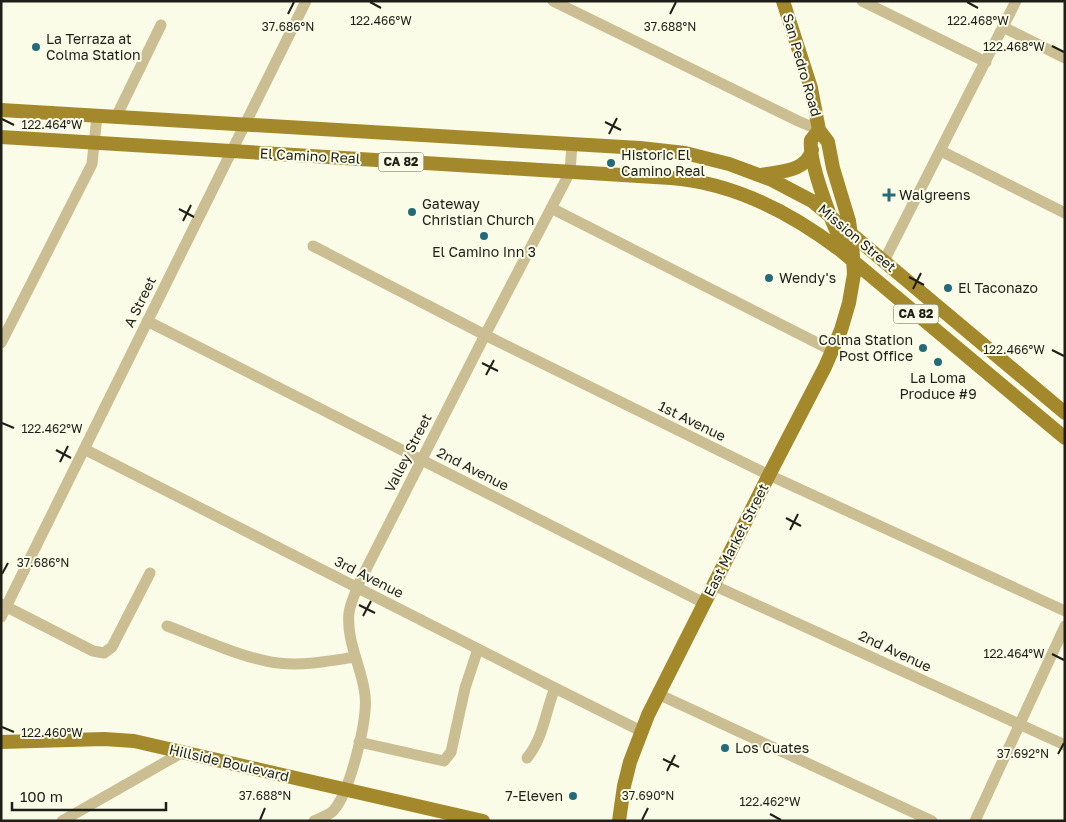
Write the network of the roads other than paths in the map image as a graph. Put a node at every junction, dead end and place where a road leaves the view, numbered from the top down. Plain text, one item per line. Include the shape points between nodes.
1 (306, 1) edge
2 (553, 1) edge
3 (783, 1) edge
4 (862, 1) edge
5 (1016, 1) edge
6 (161, 25) dead end
7 (1003, 27) junction
8 (1065, 58) edge
9 (986, 62) junction
10 (1, 110) edge
11 (98, 116) junction
12 (116, 117) junction
13 (244, 124) junction
14 (819, 130) junction
15 (1, 138) edge
16 (95, 143) junction
17 (572, 144) junction
18 (609, 146) joint
19 (812, 150) junction
20 (231, 151) junction
21 (941, 151) junction
22 (570, 172) junction
23 (761, 175) junction
24 (736, 192) joint
25 (551, 208) junction
26 (1065, 214) edge
27 (830, 215) junction
28 (851, 233) junction
29 (312, 246) dead end
30 (853, 261) junction
31 (884, 261) junction
32 (147, 321) junction
33 (485, 335) junction
34 (1, 343) edge
35 (833, 351) junction
36 (1065, 413) edge
37 (1065, 438) edge
38 (84, 449) junction
39 (422, 460) junction
40 (768, 475) junction
41 (150, 573) dead end
42 (713, 585) junction
43 (357, 587) junction
44 (704, 603) junction
45 (3, 609) edge
46 (1065, 611) edge
47 (168, 626) dead end
48 (1065, 626) edge
49 (478, 650) junction
50 (355, 657) junction
51 (555, 688) junction
52 (658, 694) junction
53 (1019, 724) junction
54 (641, 730) junction
55 (1, 742) edge
56 (359, 742) junction
57 (1065, 745) edge
58 (183, 752) junction
59 (527, 758) dead end
60 (345, 790) junction
61 (62, 821) edge
62 (314, 821) edge
63 (483, 821) edge
64 (619, 821) edge
65 (932, 821) edge
66 (975, 821) edge

1 - 13 street, A Street
2 - 14 street
3 - 14 main road, San Pedro Road via 811,88
4 - 9 street
5 - 7 street
6 - 12 street
7 - 8 street
7 - 9 street
9 - 21 street
10 - 11 main road, El Camino Real / CA 82
11 - 12 main road, El Camino Real / CA 82
11 - 16 street
12 - 13 main road, El Camino Real / CA 82
13 - 17 main road, El Camino Real / CA 82
13 - 20 street, A Street
14 - 19 main road, San Pedro Road via 811,140
14 - 28 main road, San Pedro Road via 828,142
15 - 16 main road, El Camino Real / CA 82
16 - 20 main road, El Camino Real / CA 82
16 - 34 street via 92,164
17 - 18 main road, El Camino Real / CA 82
17 - 22 street, Valley Street
18 - 23 main road, Mission Street / CA 82 via 685,153 719,160
19 - 23 main road via 802,165
19 - 27 main road
20 - 22 main road, El Camino Real / CA 82
20 - 32 street, A Street
21 - 26 street
21 - 31 street
22 - 24 main road, El Camino Real / CA 82 via 682,179
22 - 25 street, Valley Street
23 - 27 main road, Mission Street / CA 82 via 807,198
24 - 30 main road, Mission Street / CA 82 via 778,210 818,234
25 - 33 street, Valley Street
25 - 35 street
27 - 28 main road, Mission Street / CA 82
27 - 30 main road
28 - 30 main road, San Pedro Road
28 - 31 main road, Mission Street / CA 82
29 - 33 street, 1st Avenue
30 - 35 main road, East Market Street via 849,303
30 - 37 main road, Mission Street / CA 82
31 - 36 main road, Mission Street / CA 82
32 - 38 street, A Street
32 - 39 street, 2nd Avenue
33 - 39 street, Valley Street
33 - 40 street, 1st Avenue
35 - 40 main road, East Market Street
38 - 43 street, 3rd Avenue
38 - 45 street, A Street
39 - 43 street, Valley Street
39 - 44 street, 2nd Avenue
40 - 42 main road, East Market Street
40 - 46 street, 1st Avenue
41 - 45 street via 112,647 104,653 93,651
42 - 44 main road, East Market Street
42 - 53 street, 2nd Avenue
43 - 49 street, 3rd Avenue
43 - 50 street, Valley Street via 349,611
44 - 52 main road, East Market Street
47 - 50 street via 255,659 278,664 306,664
48 - 53 street
49 - 51 street, 3rd Avenue
49 - 56 street via 465,688 451,752 444,761
50 - 56 street, Valley Street via 366,698
51 - 54 street, 3rd Avenue
51 - 59 street via 542,733
52 - 54 main road, East Market Street
52 - 65 street
53 - 57 street, 2nd Avenue
53 - 66 street
54 - 64 main road, East Market Street via 627,774
55 - 58 main road, Hillside Boulevard via 104,739
56 - 60 street, Valley Street
58 - 60 main road, Hillside Boulevard
58 - 61 street
60 - 62 street, Valley Street via 334,811
60 - 63 main road, Hillside Boulevard

